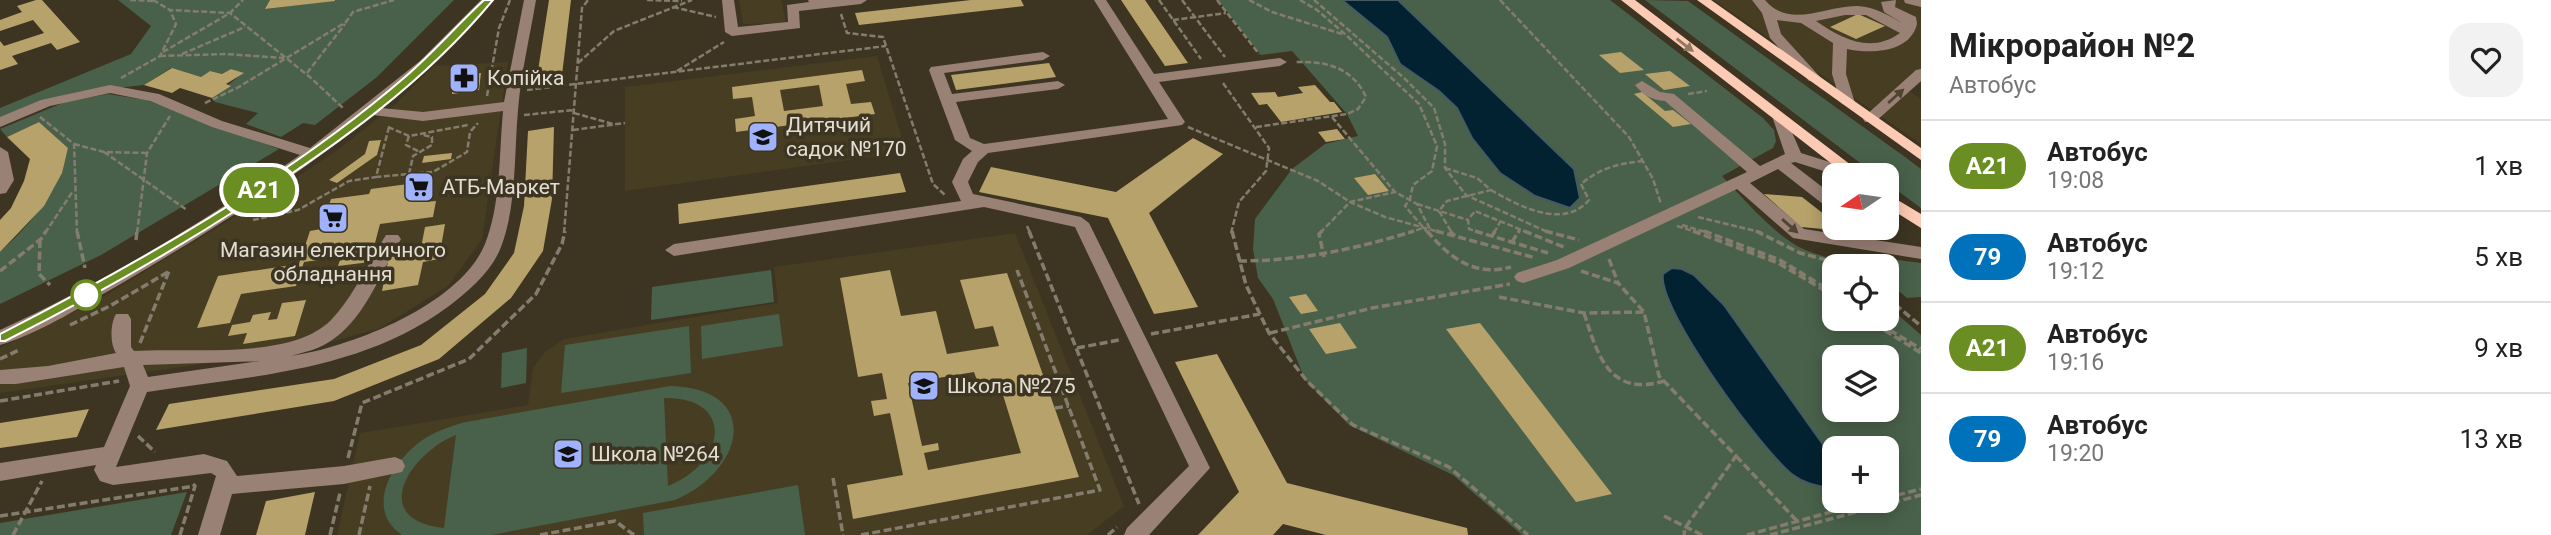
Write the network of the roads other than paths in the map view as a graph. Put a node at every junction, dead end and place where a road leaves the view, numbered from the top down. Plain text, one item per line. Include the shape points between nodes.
1 (488, 0) edge
2 (530, 0) edge
3 (728, 0) edge
4 (861, 0) edge
5 (1100, 0) edge
6 (1703, 0) edge
7 (1758, 0) edge
8 (1890, 0) edge
9 (1910, 0) edge
10 (1630, 1) edge
11 (1919, 1) edge
12 (816, 3) edge
13 (1768, 12) junction
14 (1807, 21) junction
15 (1916, 24) edge
16 (1840, 43) junction
17 (1043, 56) dead end
18 (1273, 63) road end
19 (1921, 73) edge
20 (1814, 78) junction
21 (1151, 79) junction
22 (1058, 85) dead end
23 (1642, 85) dead end
24 (947, 99) junction
25 (1848, 103) junction
26 (512, 105) junction
27 (372, 110) junction
28 (1870, 118) junction
29 (1780, 119) junction
30 (0, 122) edge
31 (984, 149) junction
32 (0, 152) edge
33 (314, 154) junction
34 (1921, 155) edge
35 (1787, 159) junction
36 (1838, 163) edge
37 (1822, 167) edge
38 (1757, 172) junction
39 (1738, 181) junction
40 (0, 189) edge
41 (1822, 193) edge
42 (987, 202) junction
43 (1899, 207) edge
44 (1921, 222) edge
45 (392, 239) dead end
46 (1881, 240) edge
47 (1889, 246) junction
48 (674, 250) dead end
49 (1921, 253) edge
50 (1521, 268) road end
51 (122, 319) dead end
52 (0, 338) edge
53 (127, 359) junction
54 (0, 377) edge
55 (139, 382) junction
56 (111, 454) junction
57 (395, 466) dead end
58 (0, 472) edge
59 (225, 486) junction
60 (1129, 527) edge
61 (209, 535) edge

1 - 27 street via 410,79
2 - 26 street
3 - 12 street via 736,27 795,25 792,8
4 - 12 street
5 - 21 street
6 - 20 main road
7 - 13 street
8 - 15 street via 1889,9
9 - 11 street
10 -> 29 main road
13 - 14 street
13 - 20 street via 1775,35
14 - 15 street via 1862,10
14 - 16 street
15 - 16 street via 1904,38 1882,47
16 - 25 street via 1839,74
17 - 24 street via 936,70
18 - 21 street
28 -> 19 street
20 - 25 main road
21 - 31 street via 1177,122
22 - 24 street
23 - 38 street via 1656,96 1669,97
24 - 31 street via 963,140
25 - 28 main road
26 - 27 street via 481,116 411,119
26 - 55 street via 501,217 492,248 466,284 417,320 364,345 318,359
27 - 33 street
28 - 34 main road
29 - 35 street
29 - 36 main road
30 - 33 street via 101,90 154,97 217,124
31 - 42 street via 971,159 960,182 967,198
32 - 40 street via 6,180
33 - 52 street via 145,261
35 - 37 street
35 - 38 street
35 - 41 street
38 - 39 street
39 -> 47 street via 1798,234
39 - 50 street via 1602,246
42 - 48 street
42 - 60 street via 1081,223 1200,468
43 - 44 main road
45 - 53 street via 349,314 324,337 297,348
46 - 47 street
47 - 49 street
51 - 53 street via 122,348
53 - 54 street
53 - 55 street
55 - 56 street
56 - 58 street
56 - 59 street via 104,470 107,475 215,464 227,475
57 - 59 street
59 - 61 street

